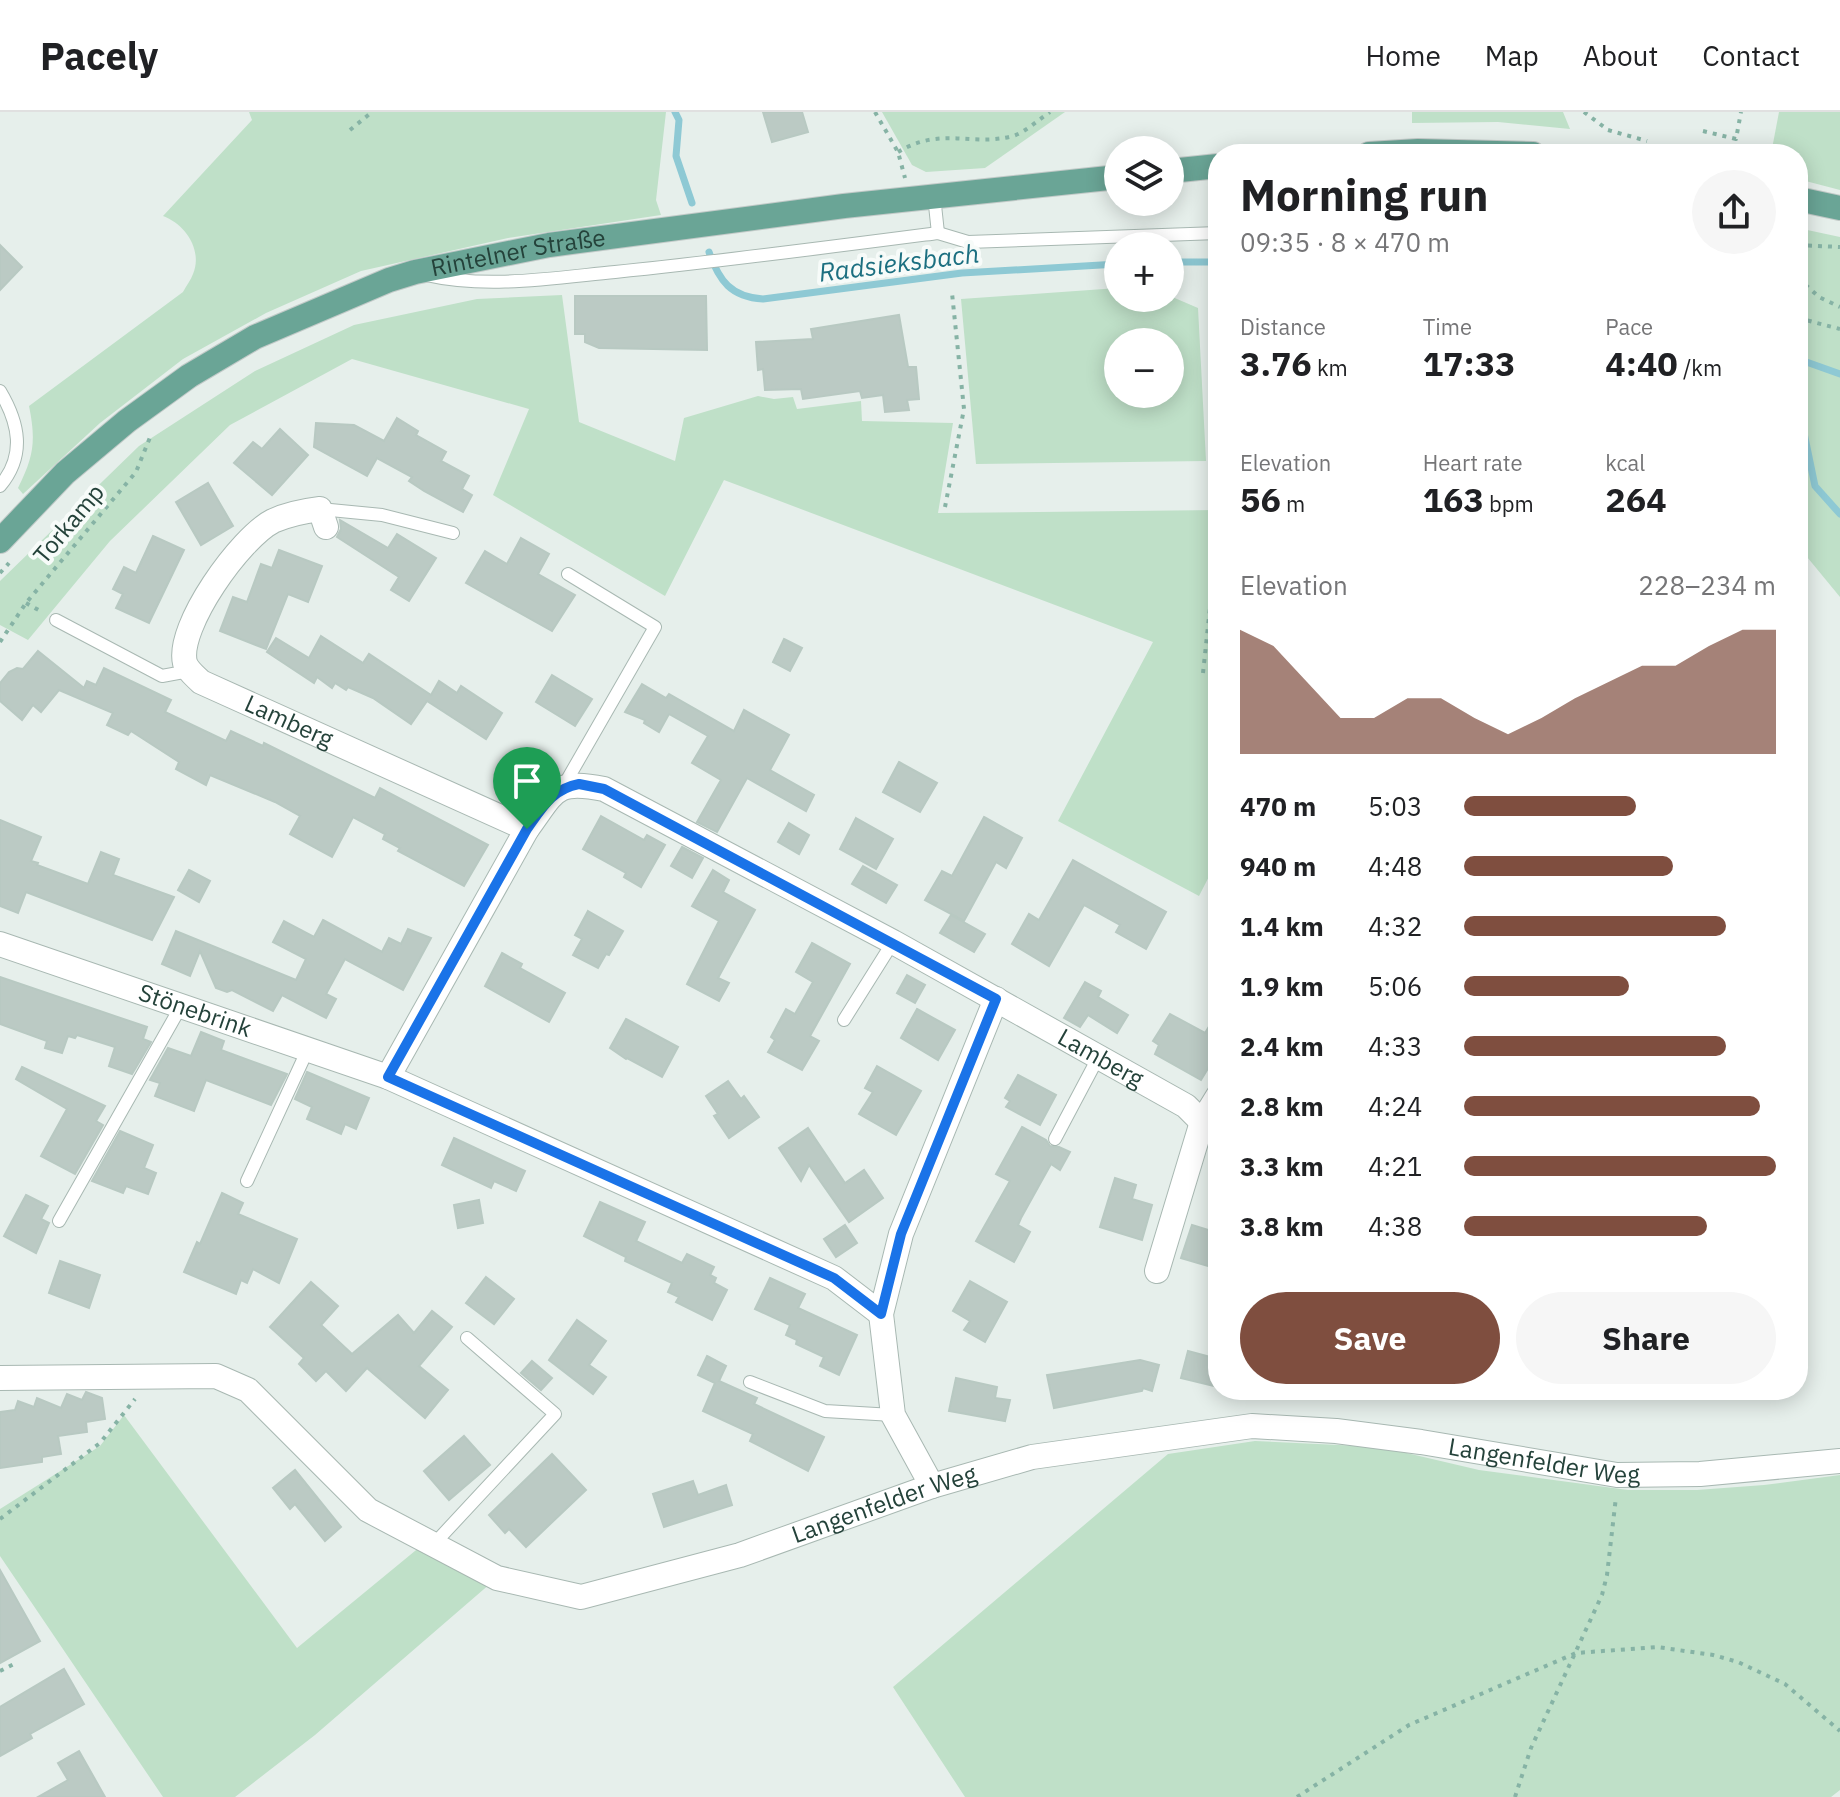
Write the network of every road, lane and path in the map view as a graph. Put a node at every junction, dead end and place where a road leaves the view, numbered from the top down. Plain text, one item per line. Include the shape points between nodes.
1 (372, 112) edge
2 (875, 112) edge
3 (1050, 112) edge
4 (1584, 112) edge
5 (1741, 112) edge
6 (350, 130) dead end
7 (1703, 131) dead end
8 (1647, 141) dead end
9 (898, 152) junction
10 (1208, 167) edge
11 (1184, 170) edge
12 (1104, 178) edge
13 (934, 196) junction
14 (909, 198) junction
15 (1808, 201) edge
16 (1840, 208) edge
17 (938, 233) junction
18 (1208, 233) edge
19 (1808, 245) edge
20 (1840, 247) edge
21 (415, 272) junction
22 (1808, 287) edge
23 (952, 293) dead end
24 (1840, 307) edge
25 (1808, 321) edge
26 (1840, 329) edge
27 (0, 391) edge
28 (144, 433) dead end
29 (0, 486) edge
30 (945, 507) dead end
31 (323, 518) joint
32 (453, 533) dead end
33 (6, 551) edge
34 (0, 573) edge
35 (568, 574) dead end
36 (56, 620) dead end
37 (1208, 626) edge
38 (0, 642) edge
39 (189, 671) junction
40 (1203, 673) dead end
41 (563, 787) junction
42 (527, 829) junction
43 (893, 942) junction
44 (0, 944) edge
45 (996, 999) junction
46 (180, 1008) junction
47 (844, 1020) dead end
48 (308, 1049) junction
49 (1099, 1056) junction
50 (388, 1077) junction
51 (1208, 1112) edge
52 (1202, 1122) junction
53 (1055, 1139) dead end
54 (247, 1181) dead end
55 (59, 1221) dead end
56 (1157, 1271) dead end
57 (881, 1314) junction
58 (467, 1338) dead end
59 (154, 1375) junction
60 (0, 1378) edge
61 (750, 1382) dead end
62 (893, 1415) junction
63 (1840, 1461) edge
64 (1617, 1475) junction
65 (932, 1486) junction
66 (0, 1519) edge
67 (434, 1544) junction
68 (1576, 1653) junction
69 (16, 1663) dead end
70 (1, 1671) edge
71 (1840, 1731) edge
72 (1297, 1797) edge
73 (1515, 1797) edge

1 - 6 path
2 - 9 path
3 - 9 path via 1016,135 917,140
4 - 8 path via 1608,130
5 - 7 path via 1736,139
9 - 14 path
10 - 11 main road
12 - 13 main road, Rintelner Straße
13 - 14 main road, Rintelner Straße
13 - 17 lane
14 - 21 main road, Rintelner Straße via 549,245
15 - 16 main road
17 - 18 lane via 968,242
17 - 21 lane via 705,263 504,281 453,281
19 - 20 path
21 - 33 main road, Rintelner Straße via 255,337 189,376 65,473
22 - 24 path
23 - 30 path via 964,409
25 - 26 path
27 - 29 lane via 18,433 16,460
28 - 38 path, Torkamp via 155,424 136,472 26,603
31 - 32 lane via 382,515
31 - 39 street via 297,512 271,522 238,550 215,580 185,641
33 - 34 path
35 - 41 lane via 655,627
36 - 39 lane via 162,676
37 - 40 path
39 - 42 street, Lamberg via 201,682
41 - 42 street
41 - 43 street, Lamberg via 604,789
42 - 50 street
43 - 45 street, Lamberg
43 - 47 lane
44 - 46 street, Stönebrink
45 - 49 street, Lamberg
45 - 57 street via 901,1234
46 - 48 street, Stönebrink
46 - 55 lane
48 - 50 street, Stönebrink
48 - 54 lane
49 - 52 street, Lamberg via 1186,1106
49 - 53 lane
50 - 57 street, Stönebrink via 834,1278
51 - 52 street
52 - 56 street
57 - 62 street
58 - 67 lane via 555,1414
59 - 60 street, Langenfelder Weg
59 - 66 path via 100,1443
59 - 67 street, Langenfelder Weg via 216,1376 248,1390 368,1510
61 - 62 lane via 825,1411
62 - 65 street
63 - 64 street, Langenfelder Weg via 1700,1474
64 - 65 street, Langenfelder Weg via 1421,1442 1252,1426 1032,1457
64 - 68 path via 1607,1575
65 - 67 street, Langenfelder Weg via 740,1555 581,1597 497,1578
68 - 71 path via 1657,1647 1726,1659 1785,1684
68 - 72 path via 1409,1725
68 - 73 path via 1531,1748
69 - 70 path

